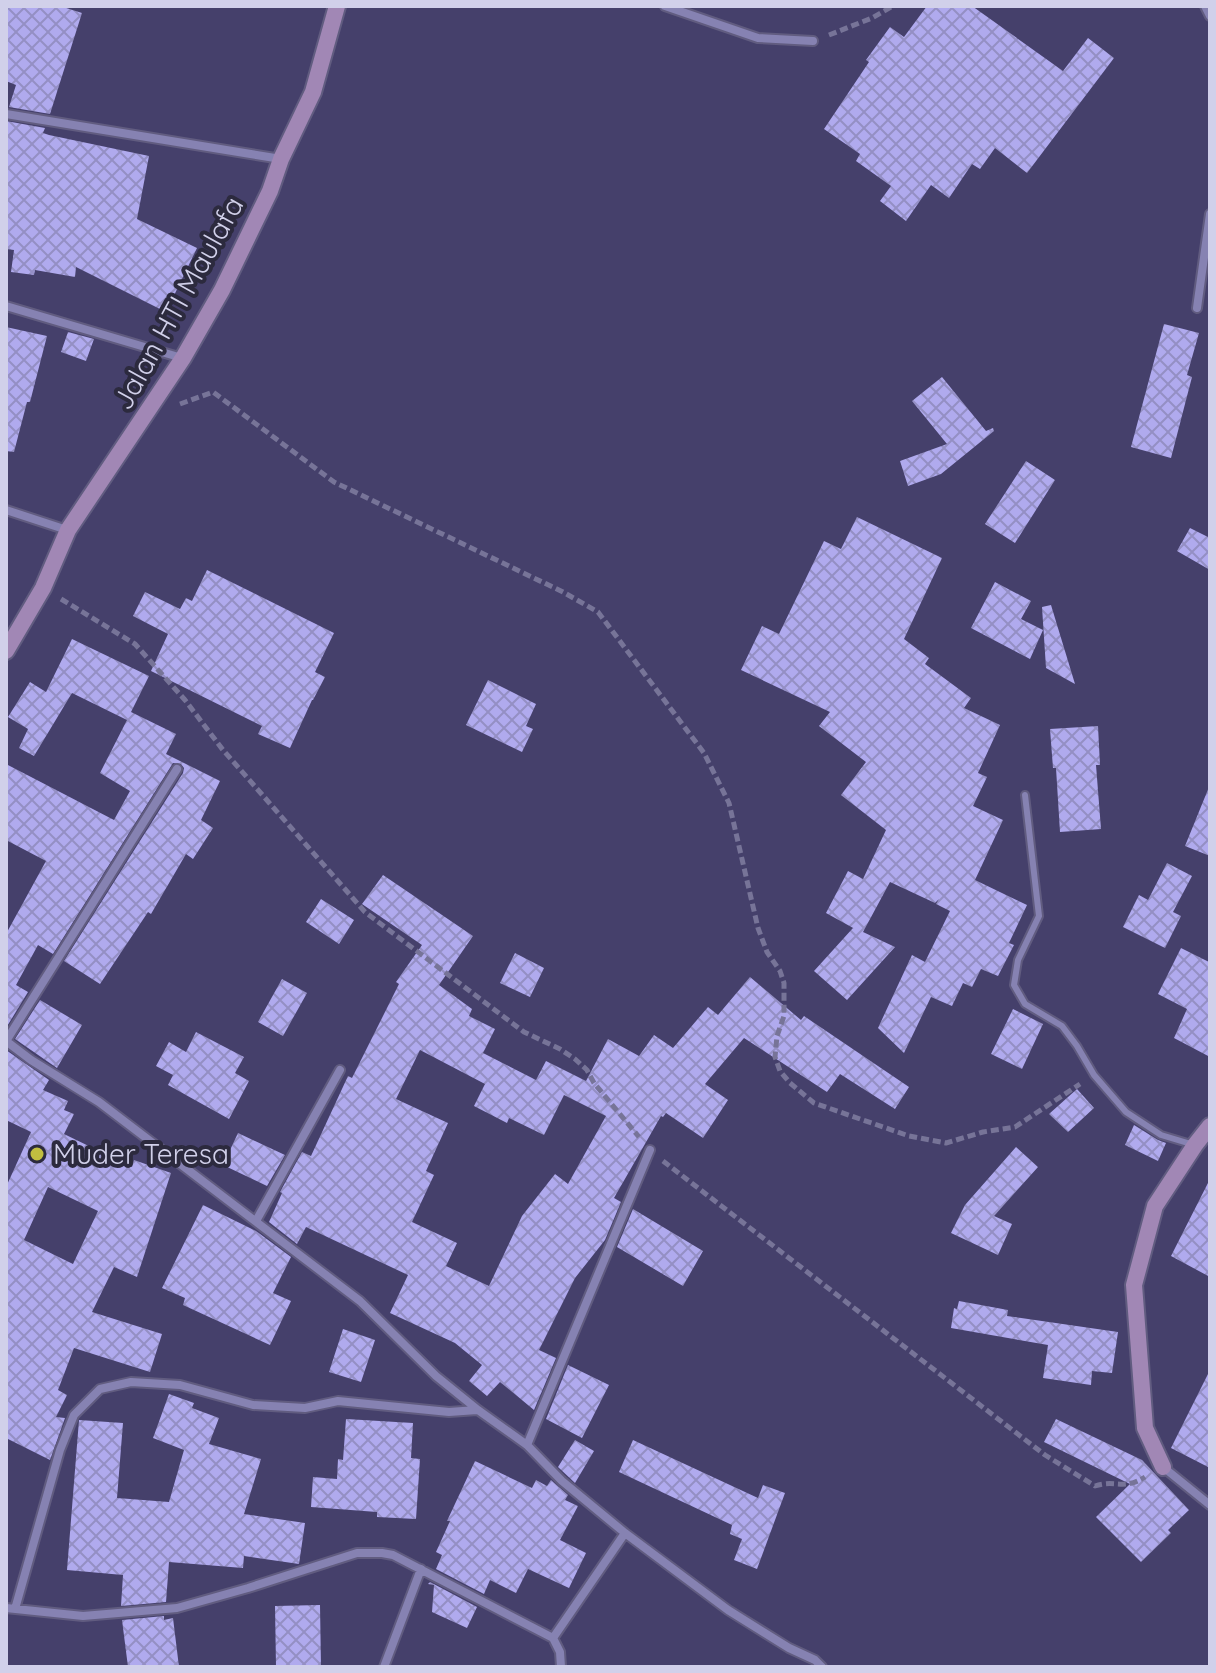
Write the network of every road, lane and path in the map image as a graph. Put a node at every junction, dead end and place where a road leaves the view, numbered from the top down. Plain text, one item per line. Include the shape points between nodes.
1 (337, 6) edge
2 (665, 6) edge
3 (893, 6) edge
4 (1205, 6) edge
5 (1210, 16) edge
6 (813, 41) joint
7 (6, 114) edge
8 (281, 159) junction
9 (1210, 214) edge
10 (6, 306) edge
11 (1197, 308) dead end
12 (183, 358) junction
13 (213, 392) dead end
14 (6, 510) edge
15 (68, 530) junction
16 (43, 588) junction
17 (6, 651) edge
18 (177, 769) dead end
19 (1025, 795) dead end
20 (340, 1070) dead end
21 (1094, 1075) junction
22 (1210, 1126) edge
23 (1195, 1145) junction
24 (650, 1150) junction
25 (256, 1221) junction
26 (478, 1410) junction
27 (527, 1445) junction
28 (1163, 1467) junction
29 (1210, 1505) edge
30 (625, 1533) junction
31 (421, 1569) junction
32 (11, 1609) edge
33 (553, 1638) junction
34 (384, 1667) edge
35 (561, 1667) edge
36 (822, 1667) edge

1 - 8 street, Jalan HTI Maulafa via 313,92
2 - 6 street via 758,38
3 - 6 path
4 - 5 street
7 - 8 street
8 - 12 street, Jalan HTI Maulafa via 222,290
9 - 11 street
10 - 12 street
12 - 15 street, Jalan HTI Maulafa
13 - 21 path via 334,482 598,612 704,753 729,803 758,928 784,983 775,1057 790,1083 814,1103 909,1136 946,1143 1015,1127
14 - 15 street
15 - 16 street, Jalan HTI Maulafa
16 - 17 street, Jalan HTI Maulafa
16 - 24 path via 135,644 365,912 524,1032 575,1059
18 - 25 street via 6,1041 99,1102
19 - 21 lane via 1039,916 1018,960 1014,985 1025,1004 1062,1026
20 - 25 street
21 - 23 lane via 1126,1112 1161,1135
22 - 23 street
23 - 28 street via 1155,1206 1134,1285 1145,1428
24 - 27 street
24 - 28 path via 1045,1455 1095,1486 1127,1486
25 - 26 street via 360,1301
26 - 27 street
26 - 32 street via 338,1401 305,1408 253,1405 180,1385 131,1382 100,1389 74,1415
27 - 30 street
28 - 29 street
30 - 33 street
30 - 36 street via 728,1610
31 - 32 street via 393,1555 357,1553 177,1608 83,1616
31 - 33 street
31 - 34 street
33 - 35 street

